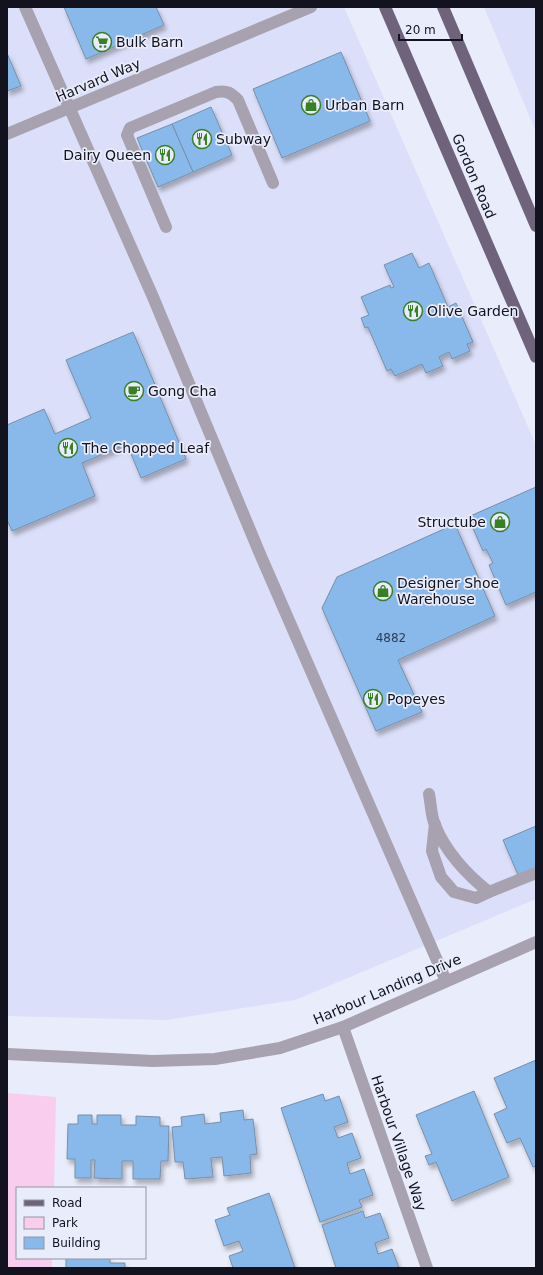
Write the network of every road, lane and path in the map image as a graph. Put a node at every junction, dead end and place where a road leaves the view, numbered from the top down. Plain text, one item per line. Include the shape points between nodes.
1 (25, 7) edge
2 (311, 7) edge
3 (385, 7) edge
4 (443, 7) edge
5 (69, 108) junction
6 (7, 134) edge
7 (273, 183) dead end
8 (536, 226) edge
9 (166, 227) dead end
10 (536, 357) edge
11 (429, 794) dead end
12 (435, 824) junction
13 (536, 873) edge
14 (489, 892) junction
15 (536, 942) edge
16 (446, 981) junction
17 (343, 1027) junction
18 (7, 1054) edge
19 (427, 1268) edge

1 - 5 street
2 - 5 street, Harvard Way
3 - 10 main road, Gordon Road
4 - 8 main road
5 - 6 street, Harvard Way
5 - 16 street via 153,297 260,554
7 - 9 street via 238,100 232,93 224,90 216,92 130,128 127,135
11 - 12 street
12 - 14 street via 450,851 473,880
12 - 14 street via 432,852 441,877 454,892 476,898
13 - 14 street
15 - 16 street, Harbour Landing Drive
16 - 17 street, Harbour Landing Drive
17 - 18 street, Harbour Landing Drive via 280,1048 215,1059 153,1061
17 - 19 street, Harbour Village Way

